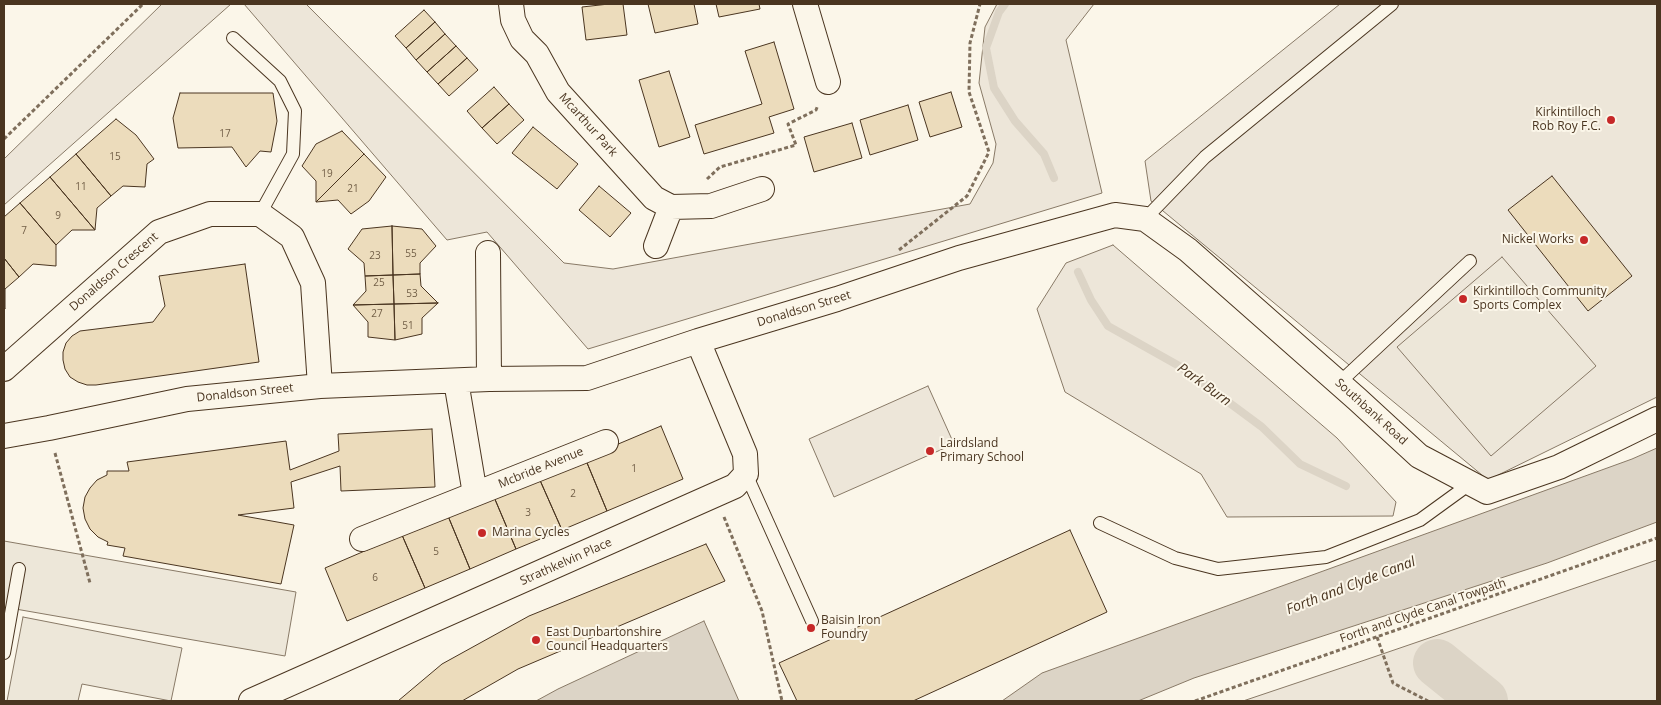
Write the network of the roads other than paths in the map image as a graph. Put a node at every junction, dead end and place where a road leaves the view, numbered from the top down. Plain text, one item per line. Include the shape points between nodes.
1 (511, 4) edge
2 (805, 4) edge
3 (1392, 4) edge
4 (233, 38) dead end
5 (828, 82) road end
6 (762, 189) dead end
7 (670, 207) junction
8 (260, 214) junction
9 (1115, 214) joint
10 (1145, 219) junction
11 (656, 246) dead end
12 (488, 253) dead end
13 (1470, 261) dead end
14 (698, 341) junction
15 (4, 369) edge
16 (489, 379) junction
17 (456, 381) junction
18 (1339, 383) junction
19 (320, 386) junction
20 (1657, 419) edge
21 (4, 436) edge
22 (606, 442) dead end
23 (746, 474) junction
24 (1471, 483) junction
25 (475, 494) junction
26 (1100, 523) dead end
27 (362, 538) dead end
28 (19, 570) dead end
29 (812, 621) dead end
30 (4, 653) edge
31 (251, 701) edge

1 - 7 street, Mcarthur Park via 513,20 522,39 537,54 558,92 654,198
2 - 5 street
3 - 10 lane via 1205,157
4 - 8 lane via 280,81 295,111 293,154
6 - 7 street via 711,206
7 - 11 street
8 - 15 street, Donaldson Crescent via 210,214 159,232
8 - 19 street via 292,238 313,283
9 - 10 street, Southbank Road
9 - 14 street, Donaldson Street via 959,258 837,300
10 - 18 street, Southbank Road via 1188,250
12 - 16 street
13 - 18 lane
14 - 16 street, Donaldson Street via 587,378
14 - 23 street via 745,454
16 - 17 street, Donaldson Street
17 - 19 street, Donaldson Street
17 - 25 street
18 - 24 street, Southbank Road via 1418,456
19 - 21 street, Donaldson Street via 187,399
20 - 24 street, Southbank Road via 1559,467 1496,489 1487,492
22 - 25 street, Mcbride Avenue
23 - 29 lane
23 - 31 street, Strathkelvin Place via 735,486 715,496
24 - 26 lane via 1420,520 1326,558 1218,569 1174,558
25 - 27 street, Mcbride Avenue
28 - 30 lane

